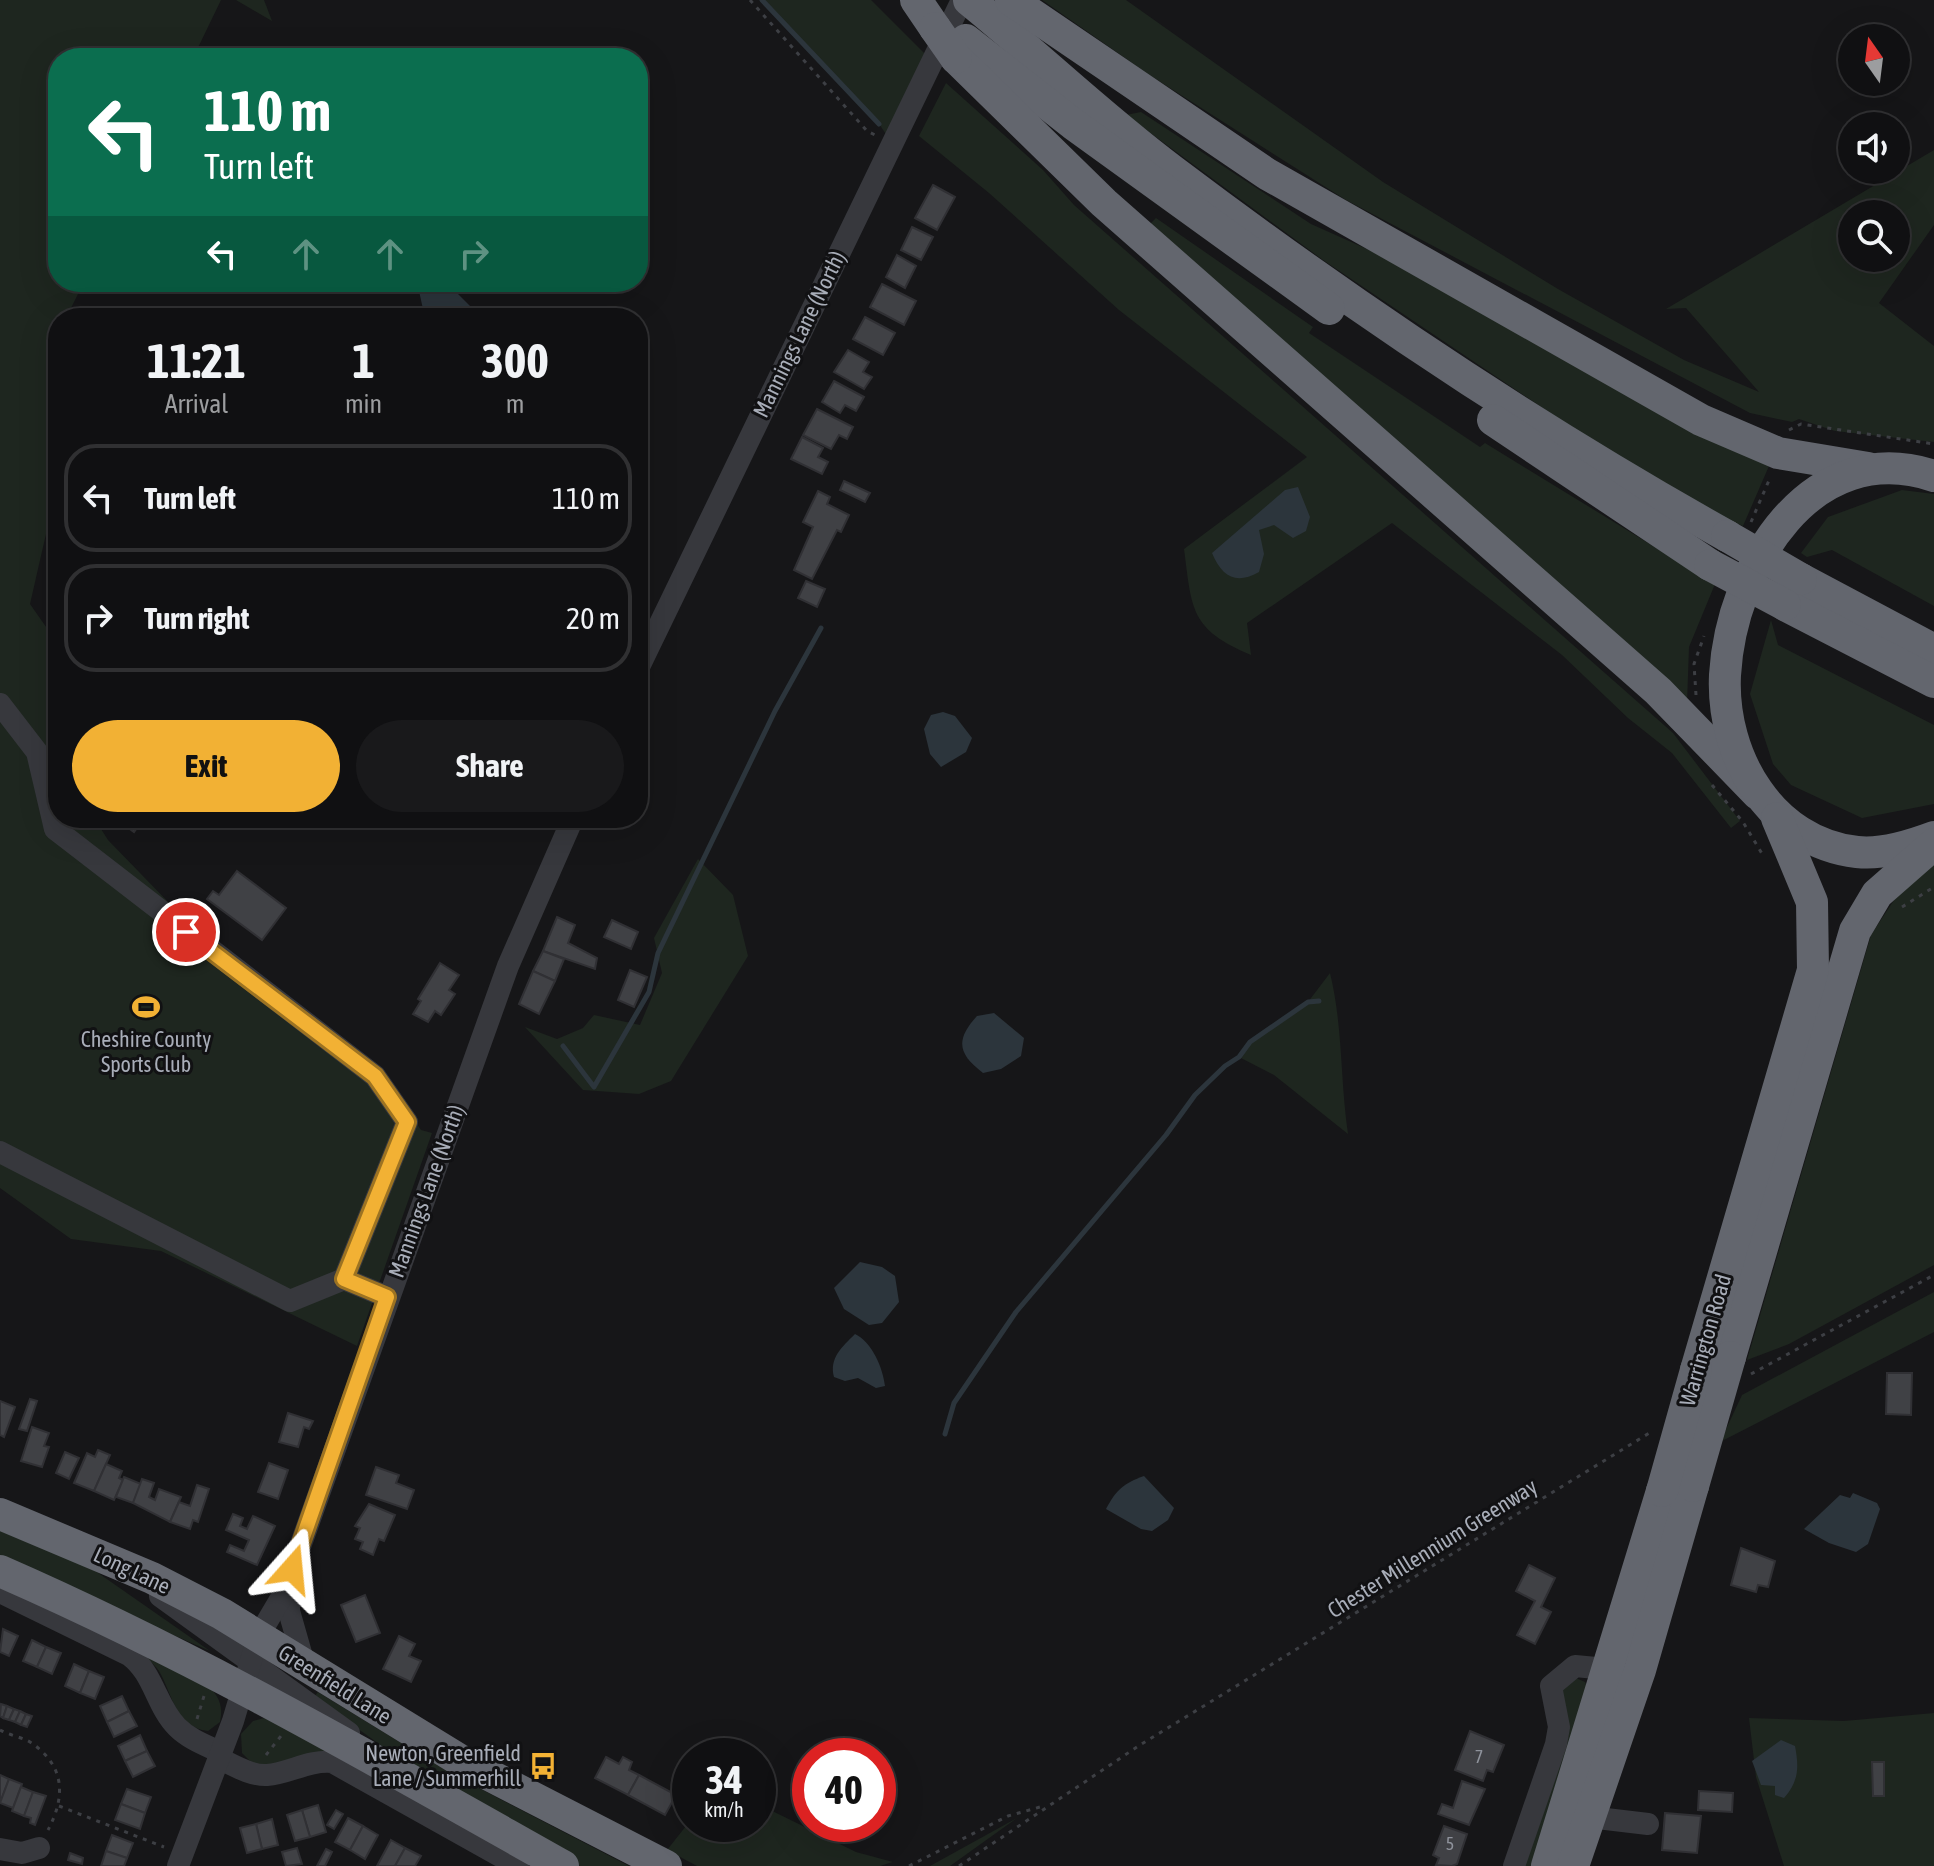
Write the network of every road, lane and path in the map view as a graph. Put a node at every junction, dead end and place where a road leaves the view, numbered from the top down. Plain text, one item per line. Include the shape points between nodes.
1 (750, 0) edge
2 (1011, 0) edge
3 (946, 8) edge
4 (961, 49) junction
5 (893, 144) junction
6 (1789, 430) dead end
7 (1934, 444) edge
8 (1868, 468) junction
9 (1934, 476) edge
10 (1793, 592) junction
11 (648, 648) edge
12 (1934, 650) edge
13 (1934, 682) edge
14 (0, 704) edge
15 (1712, 786) dead end
16 (48, 799) edge
17 (1766, 804) junction
18 (55, 828) edge
19 (569, 828) edge
20 (1934, 837) edge
21 (1934, 844) edge
22 (1768, 864) dead end
23 (1934, 887) edge
24 (1902, 907) dead end
25 (0, 1152) edge
26 (1934, 1275) edge
27 (344, 1279) junction
28 (387, 1297) junction
29 (1736, 1368) junction
30 (1661, 1427) dead end
31 (1678, 1489) junction
32 (0, 1514) edge
33 (292, 1569) junction
34 (0, 1571) edge
35 (0, 1592) edge
36 (251, 1662) junction
37 (305, 1667) junction
38 (1607, 1669) junction
39 (294, 1714) junction
40 (0, 1730) edge
41 (219, 1755) junction
42 (253, 1773) junction
43 (424, 1788) junction
44 (1046, 1805) junction
45 (59, 1806) junction
46 (1589, 1817) junction
47 (1648, 1824) dead end
48 (39, 1848) joint
49 (0, 1849) edge
50 (180, 1860) edge
51 (518, 1866) edge
52 (563, 1866) edge
53 (666, 1866) edge
54 (909, 1866) edge
55 (959, 1866) edge
56 (1514, 1866) edge
57 (1547, 1866) edge
58 (1573, 1866) edge

1 - 5 path via 867,131
2 - 8 highway via 1267,174 1701,420 1778,453
3 - 4 highway
3 - 5 street, Mannings Lane (North)
3 - 10 highway, bridge via 1337,290 1522,413 1727,536
4 - 10 highway, bridge via 1279,276 1710,565
4 - 17 highway via 1104,203 1658,691
5 - 11 street, Mannings Lane (North)
6 - 7 path via 1801,424
8 - 9 highway via 1889,466
8 - 17 highway, Warrington Road via 1822,487 1782,522 1738,606 1728,652 1727,707 1741,760
10 - 12 highway
10 - 13 highway
14 - 16 street via 37,752
15 - 22 path via 1743,822
17 - 20 highway via 1804,837 1830,847 1885,851
17 - 31 highway, Warrington Road, bridge via 1812,902 1813,970 1696,1370
18 - 27 street via 375,1076 407,1122
19 - 28 street, Mannings Lane (North) via 508,966
21 - 29 highway, Warrington Road via 1877,894 1855,931
23 - 24 path
25 - 27 street via 290,1301
26 - 29 path
27 - 28 street
28 - 33 street, Mannings Lane (North)
29 - 31 highway, Warrington Road, bridge
30 - 44 path, Chester Millennium Greenway
31 - 38 highway, Warrington Road
31 - 46 highway, Warrington Road via 1640,1670
32 - 36 highway, Long Lane via 110,1559 222,1614
33 - 36 street, Mannings Lane (North)
33 - 37 street, Mannings Lane (North) via 289,1611
34 - 36 highway via 108,1618
35 - 41 street via 142,1664 175,1725
36 - 37 highway, Greenfield Lane
36 - 39 highway, Greenfield Lane
36 - 41 street, Mannings Lane (North)
36 - 43 street
37 - 53 highway, Greenfield Lane via 458,1759
38 - 56 street via 1575,1666 1551,1686 1559,1727 1556,1744
38 - 57 highway, Warrington Road
39 - 42 path
39 - 43 highway, Greenfield Lane
40 - 45 path via 29,1741 53,1765 63,1791
41 - 42 street
41 - 50 street, Mannings Lane (North)
42 - 51 street via 268,1775 332,1762
43 - 52 highway, Greenfield Lane
44 - 54 path via 1008,1816
44 - 55 path, Chester Millennium Greenway
45 - 48 path
45 - 50 path
46 - 47 street
46 - 58 highway, Warrington Road
48 - 49 street via 22,1853

